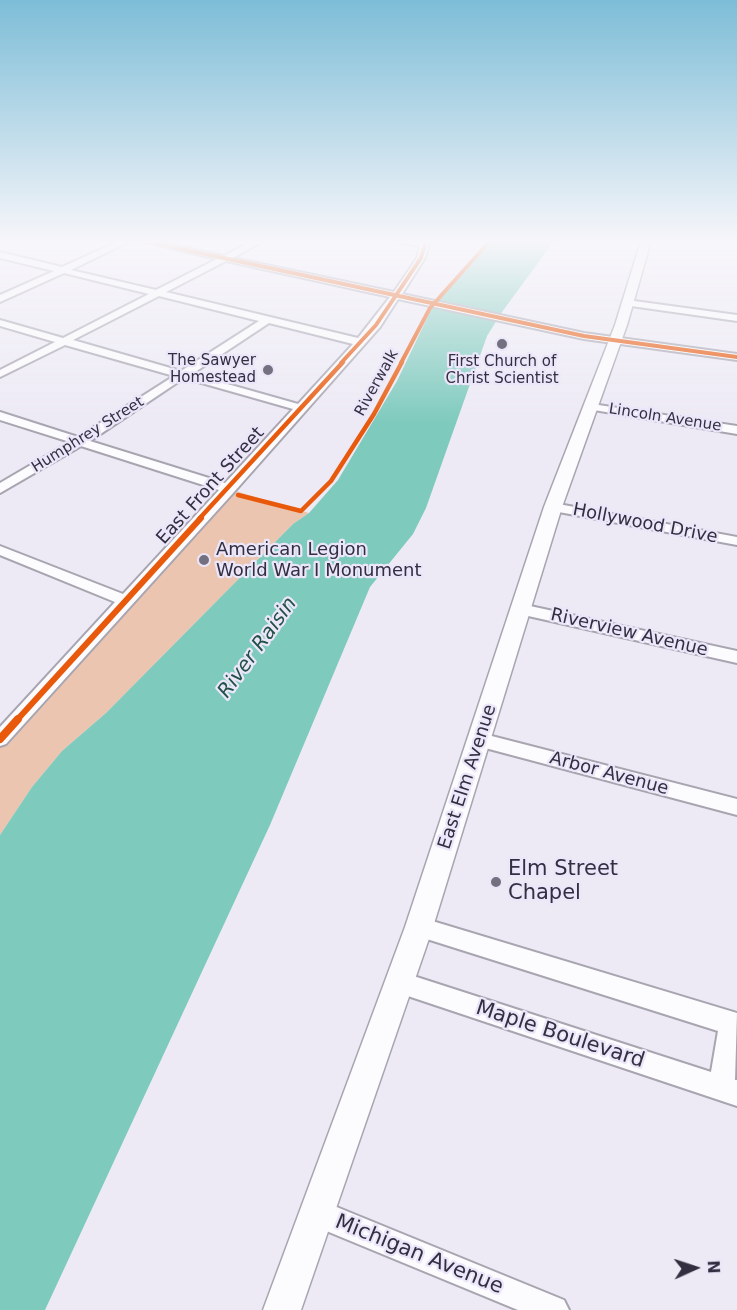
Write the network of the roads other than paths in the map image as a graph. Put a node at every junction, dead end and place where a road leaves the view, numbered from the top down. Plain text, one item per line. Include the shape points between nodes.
1 (141, 302) edge
2 (191, 302) edge
3 (391, 302) edge
4 (426, 302) edge
5 (627, 303) joint
6 (737, 318) edge
7 (267, 320) junction
8 (0, 323) edge
9 (615, 340) junction
10 (63, 341) junction
11 (360, 342) junction
12 (737, 357) edge
13 (0, 374) edge
14 (183, 375) junction
15 (592, 407) junction
16 (301, 408) junction
17 (0, 416) edge
18 (737, 430) edge
19 (79, 442) junction
20 (0, 489) edge
21 (229, 489) junction
22 (555, 502) junction
23 (737, 531) edge
24 (737, 542) edge
25 (0, 550) edge
26 (126, 601) junction
27 (521, 609) junction
28 (737, 657) edge
29 (0, 739) edge
30 (480, 740) junction
31 (737, 807) edge
32 (419, 927) junction
33 (398, 982) junction
34 (734, 1024) edge
35 (729, 1091) edge
36 (317, 1213) junction
37 (282, 1310) edge
38 (554, 1310) edge

1 - 10 street
2 - 7 street
3 - 11 street, East Front Street
4 - 9 street
5 - 6 street
5 - 9 main road, East Elm Avenue
7 - 11 street
7 - 14 street, Humphrey Street
8 - 10 street
9 - 12 street
9 - 15 main road, East Elm Avenue
10 - 13 street
10 - 14 street
11 - 16 street, East Front Street
14 - 16 street
14 - 19 street, Humphrey Street
15 - 18 street, Lincoln Avenue
15 - 22 main road, East Elm Avenue
16 - 21 street, East Front Street
17 - 19 street
19 - 20 street, Humphrey Street
19 - 21 street
21 - 26 street, East Front Street
22 - 23 street, Hollywood Drive
22 - 24 street, Hollywood Drive
22 - 27 main road, East Elm Avenue
25 - 26 street
26 - 29 street, East Front Street
27 - 28 street, Riverview Avenue
27 - 30 main road, East Elm Avenue
30 - 31 street, Arbor Avenue
30 - 32 main road, East Elm Avenue
32 - 33 main road, East Elm Avenue
32 - 34 street, Maple Boulevard
33 - 35 street, Maple Boulevard
33 - 36 main road, East Elm Avenue
34 - 35 street, Maple Boulevard
36 - 37 main road, East Elm Avenue
36 - 38 street, Michigan Avenue

